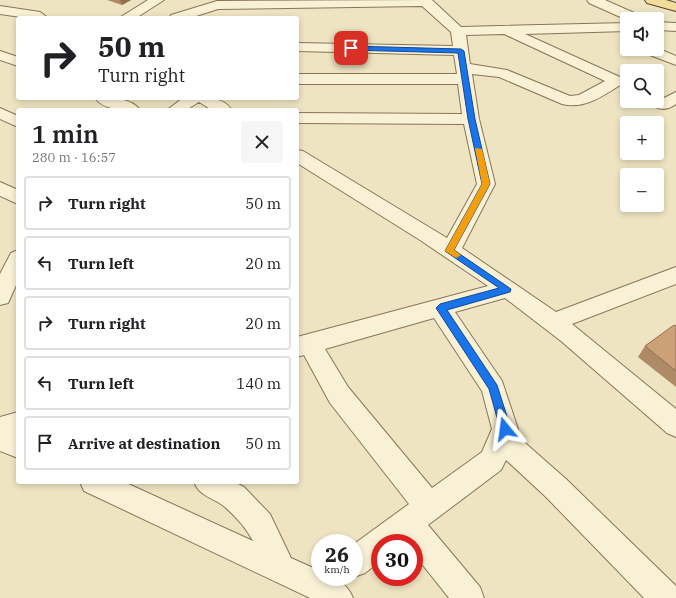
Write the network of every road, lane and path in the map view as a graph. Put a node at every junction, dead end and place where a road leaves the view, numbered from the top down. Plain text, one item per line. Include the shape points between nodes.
1 (156, 0) edge
2 (594, 0) edge
3 (652, 0) edge
4 (425, 1) edge
5 (676, 7) edge
6 (0, 10) edge
7 (621, 12) edge
8 (37, 16) edge
9 (129, 16) edge
10 (182, 16) edge
11 (664, 26) edge
12 (600, 27) junction
13 (620, 27) edge
14 (676, 27) edge
15 (506, 30) junction
16 (458, 31) junction
17 (620, 37) edge
18 (299, 48) edge
19 (461, 51) junction
20 (0, 55) edge
21 (664, 56) edge
22 (16, 61) edge
23 (676, 61) edge
24 (464, 73) junction
25 (299, 79) edge
26 (620, 83) edge
27 (620, 85) edge
28 (676, 96) edge
29 (108, 100) edge
30 (191, 100) edge
31 (206, 100) edge
32 (664, 104) edge
33 (127, 108) edge
34 (178, 108) edge
35 (220, 108) edge
36 (0, 113) edge
37 (299, 118) edge
38 (471, 119) junction
39 (16, 121) edge
40 (299, 156) edge
41 (0, 188) edge
42 (16, 197) edge
43 (450, 251) junction
44 (16, 262) edge
45 (676, 275) edge
46 (507, 289) junction
47 (0, 296) edge
48 (440, 308) junction
49 (553, 322) junction
50 (303, 345) edge
51 (16, 425) edge
52 (676, 425) edge
53 (0, 429) edge
54 (0, 438) edge
55 (501, 438) junction
56 (16, 445) edge
57 (106, 484) edge
58 (211, 484) edge
59 (418, 515) junction
60 (363, 555) edge
61 (280, 568) junction
62 (330, 587) edge
63 (469, 598) edge
64 (666, 598) edge

1 - 9 street
2 - 7 street
3 - 5 main road
4 - 10 street via 217,5
4 - 16 street
6 - 8 street
11 - 14 street
12 - 13 street
12 - 15 street
12 - 17 street
15 - 16 street
15 - 26 street
16 - 19 street
18 - 19 street
19 - 24 street
20 - 22 street
21 - 23 street
24 - 25 street
24 - 27 street via 502,73 568,101 582,100
24 - 38 street
28 - 32 street
29 - 33 street
30 - 34 street
31 - 35 street
36 - 39 street
37 - 38 street
38 - 43 street via 486,184
40 - 43 street
41 - 42 street
43 - 46 street
44 - 47 street
45 - 49 street
46 - 48 street
46 - 49 street
48 - 50 street
48 - 55 street via 493,388 505,429
49 - 52 street
50 - 59 street
51 - 53 street
54 - 56 street
55 - 59 street via 492,461
55 - 64 street via 556,488
57 - 61 street
58 - 61 street via 234,497 260,524
59 - 60 street
59 - 63 street
61 - 62 street

